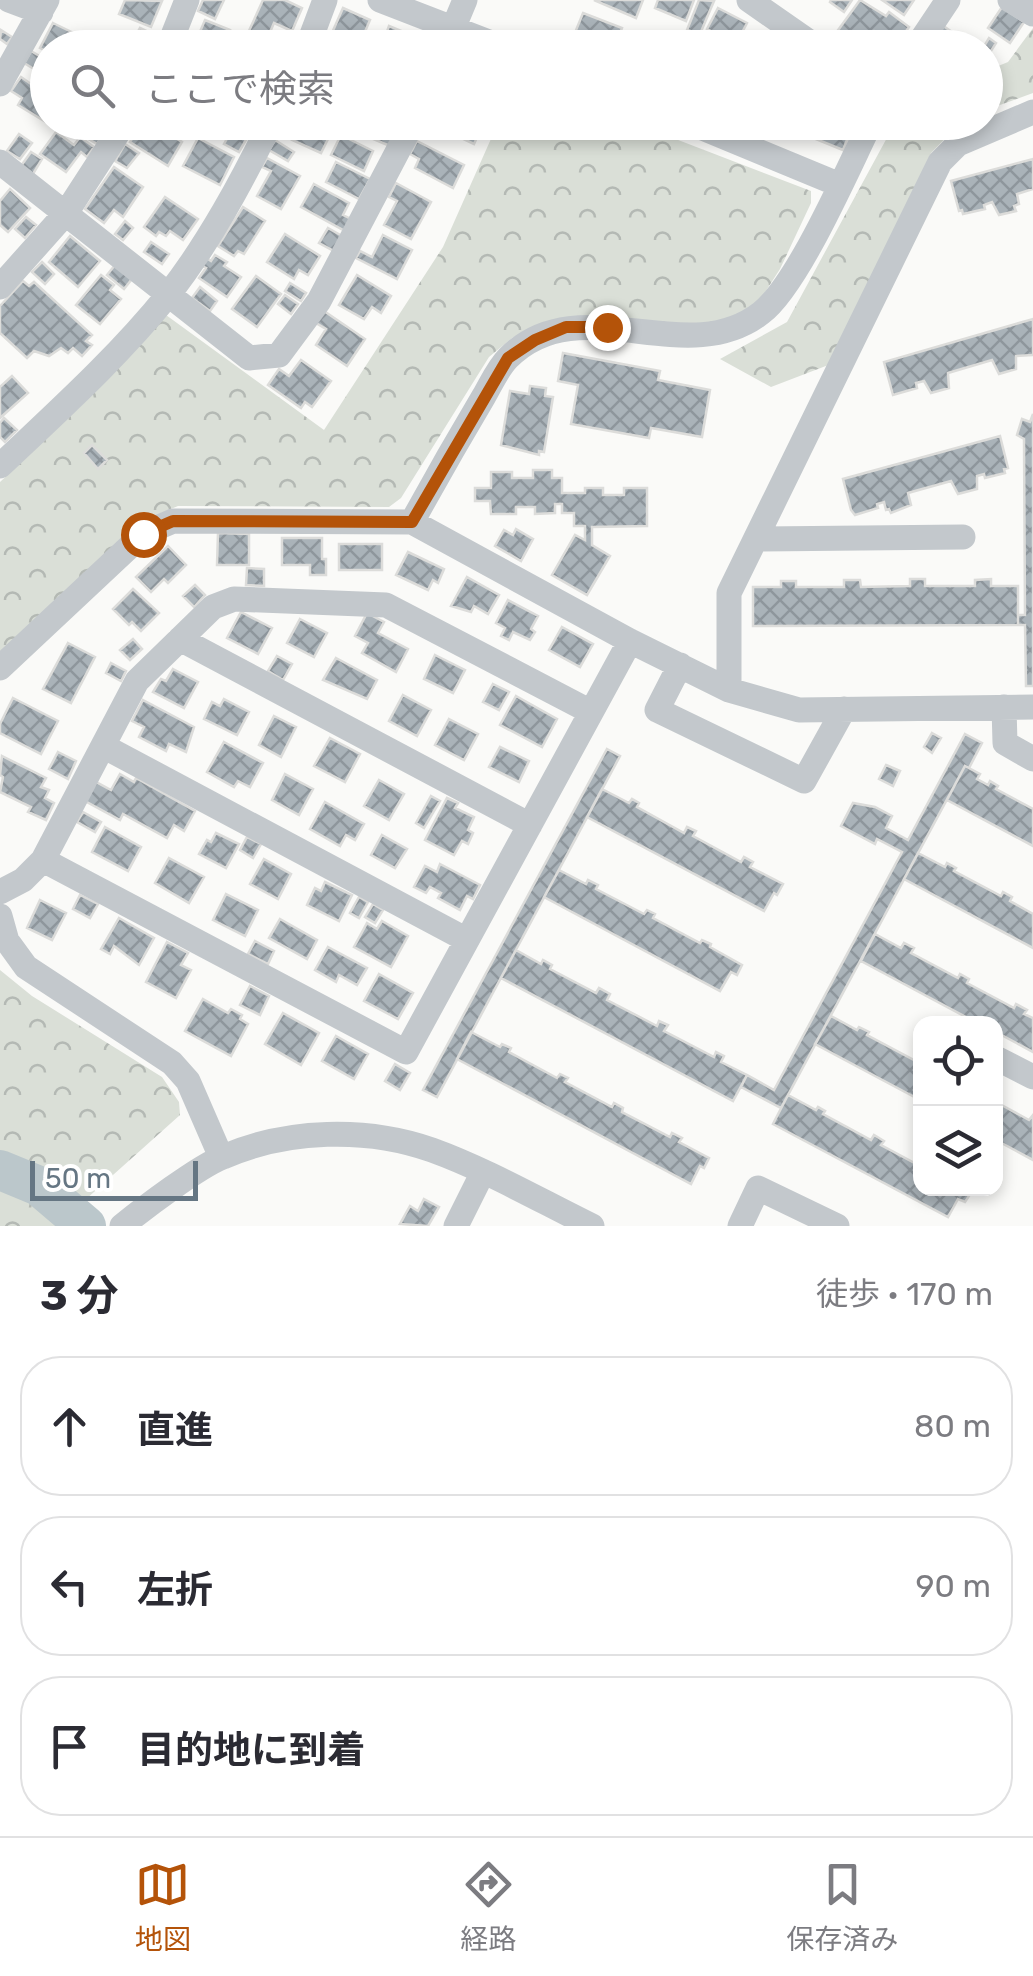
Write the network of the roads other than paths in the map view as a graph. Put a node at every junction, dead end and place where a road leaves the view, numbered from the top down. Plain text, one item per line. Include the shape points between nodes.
1 (9, 0) edge
2 (188, 0) edge
3 (325, 0) edge
4 (380, 0) edge
5 (465, 0) edge
6 (749, 0) edge
7 (948, 0) edge
8 (1010, 0) edge
9 (44, 6) edge
10 (1033, 14) edge
11 (30, 30) edge
12 (176, 30) edge
13 (314, 30) edge
14 (436, 30) edge
15 (452, 30) edge
16 (792, 30) edge
17 (928, 30) edge
18 (30, 31) edge
19 (0, 84) edge
20 (1033, 112) edge
21 (1003, 125) edge
22 (113, 140) edge
23 (262, 140) edge
24 (403, 140) edge
25 (731, 140) edge
26 (862, 140) edge
27 (967, 140) edge
28 (0, 162) edge
29 (840, 185) junction
30 (66, 213) junction
31 (0, 287) edge
32 (169, 294) junction
33 (0, 466) edge
34 (412, 522) junction
35 (963, 537) dead end
36 (756, 538) junction
37 (180, 639) junction
38 (630, 641) junction
39 (680, 665) junction
40 (0, 668) edge
41 (729, 690) junction
42 (1004, 707) junction
43 (1033, 707) edge
44 (844, 709) junction
45 (591, 712) junction
46 (103, 746) junction
47 (1033, 759) edge
48 (530, 825) junction
49 (44, 860) junction
50 (0, 892) edge
51 (0, 916) edge
52 (467, 940) junction
53 (1003, 1062) edge
54 (1033, 1077) edge
55 (221, 1157) junction
56 (483, 1172) junction
57 (124, 1224) edge
58 (456, 1226) edge
59 (592, 1226) edge
60 (740, 1226) edge
61 (837, 1226) edge

1 - 9 street
2 - 12 street
3 - 13 street
4 - 14 street
5 - 15 street
6 - 16 street
7 - 17 street
8 - 10 street
9 - 11 street
18 - 19 street
20 - 21 street
22 - 30 street
23 - 32 street
24 - 32 street via 319,300 279,355 250,358
25 - 29 street
26 - 29 street
27 - 36 street via 940,162
28 - 30 street
29 - 34 street via 790,276 764,311 741,326 706,337 566,327 508,358
30 - 31 street
30 - 32 street
32 - 33 street via 82,390
34 - 38 street
34 - 40 street via 173,521 143,534
35 - 36 street
36 - 41 street via 730,593
37 - 45 street via 234,598 386,605
37 - 46 street via 137,681
37 - 48 street
38 - 39 street
38 - 45 street
39 - 41 street
39 - 44 street via 657,710 804,782
41 - 44 street via 800,710
42 - 43 street
42 - 44 street
42 - 47 street via 1006,743
45 - 48 street
46 - 49 street
46 - 52 street
48 - 52 street
49 - 50 street
49 - 52 street via 406,1052
51 - 55 street via 6,941 26,966 172,1062 188,1082
53 - 54 street
55 - 56 street via 332,1133 389,1138
55 - 57 street
56 - 58 street
56 - 59 street
60 - 61 street via 758,1188

